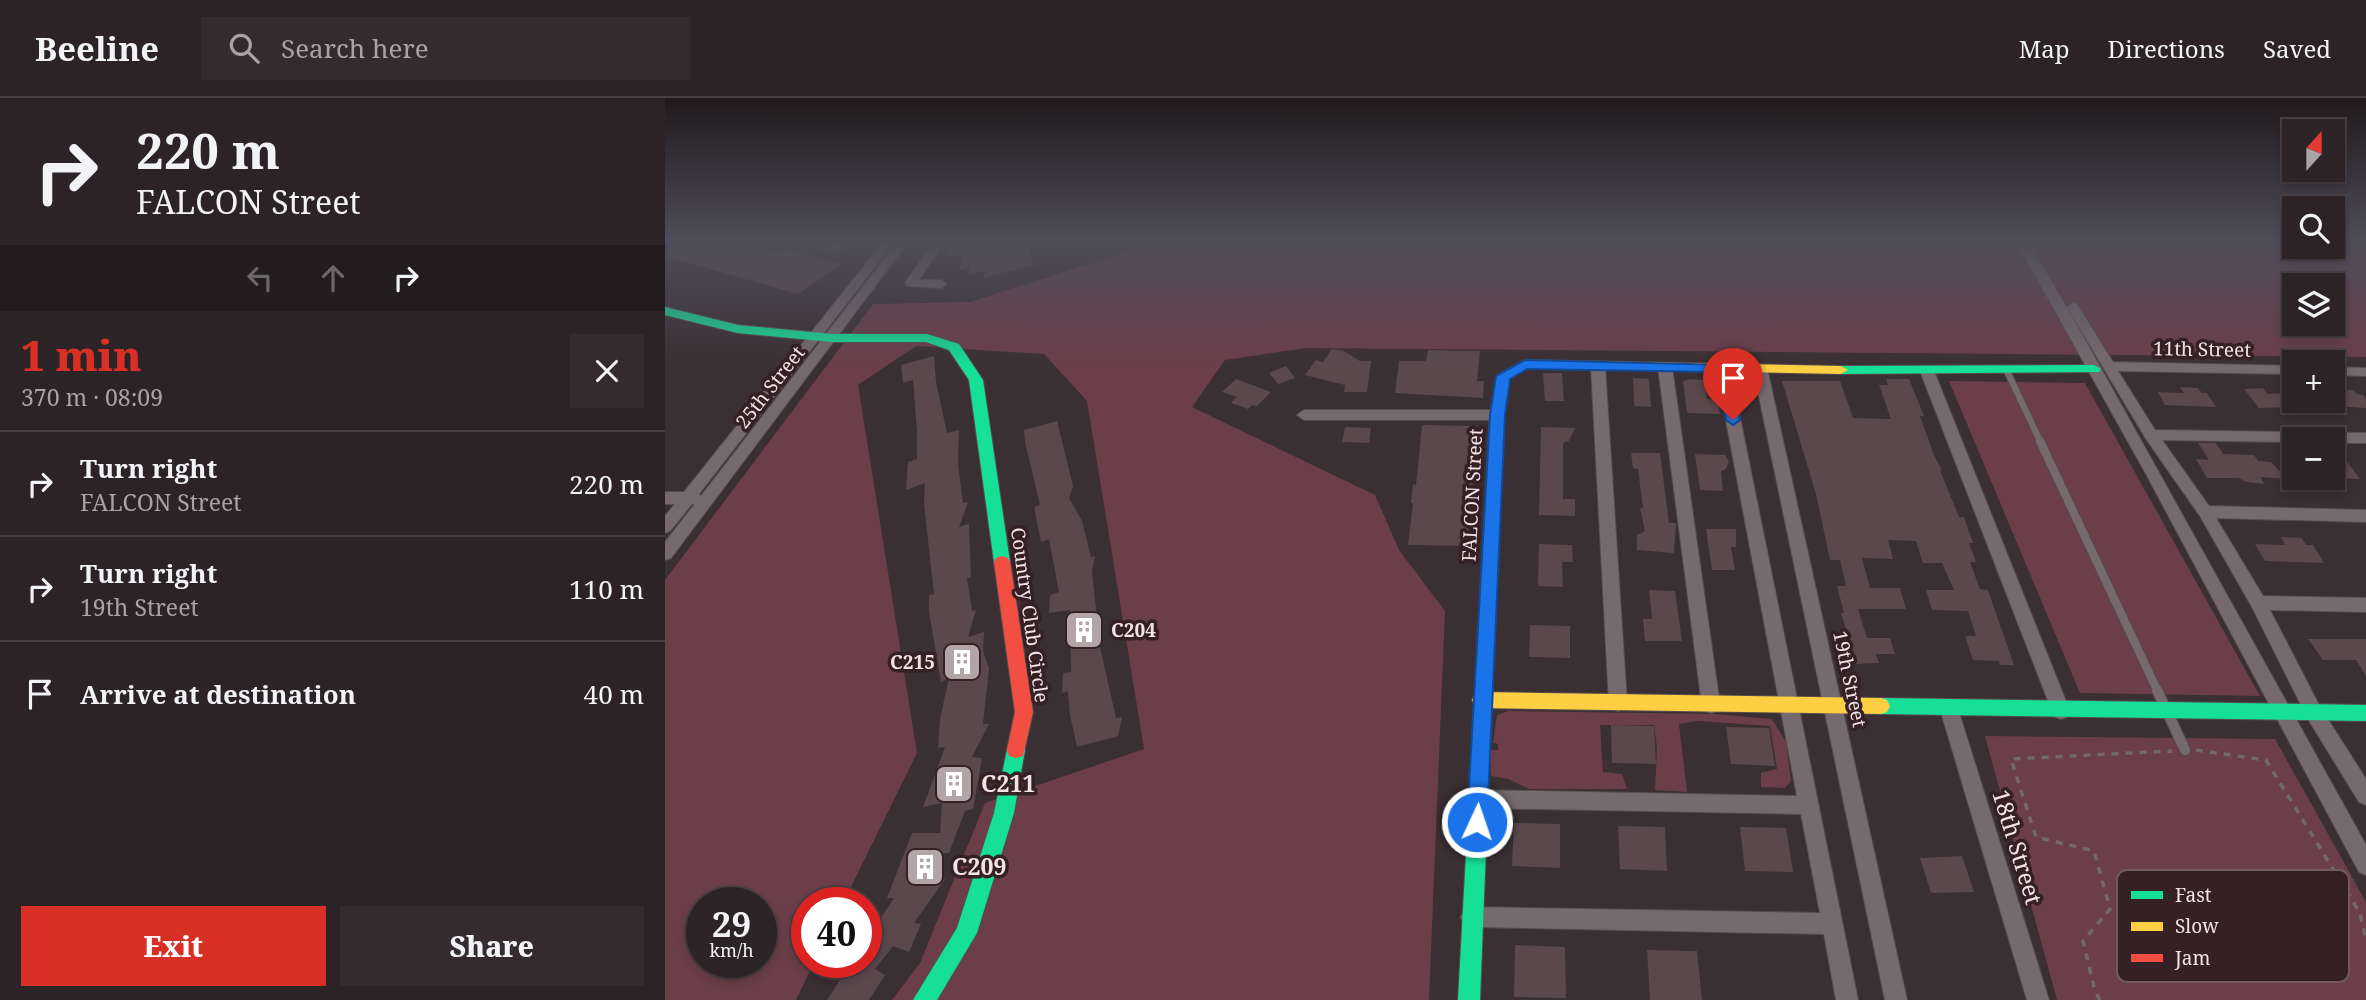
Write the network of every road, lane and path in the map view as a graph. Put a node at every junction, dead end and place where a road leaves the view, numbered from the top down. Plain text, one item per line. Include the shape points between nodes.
1 (857, 283) edge
2 (873, 283) edge
3 (914, 283) edge
4 (2049, 283) edge
5 (2057, 283) edge
6 (941, 284) dead end
7 (665, 311) edge
8 (815, 335) junction
9 (832, 338) junction
10 (1598, 367) junction
11 (1665, 367) junction
12 (1723, 368) junction
13 (1760, 368) junction
14 (2006, 369) junction
15 (2106, 370) junction
16 (2282, 370) edge
17 (1927, 371) junction
18 (2345, 371) edge
19 (2366, 372) edge
20 (2282, 378) edge
21 (2345, 379) edge
22 (2366, 379) edge
23 (1304, 415) dead end
24 (1497, 415) junction
25 (2151, 435) junction
26 (2366, 438) edge
27 (665, 498) edge
28 (687, 498) junction
29 (708, 498) junction
30 (2205, 512) junction
31 (2366, 516) edge
32 (665, 527) edge
33 (665, 554) edge
34 (2258, 603) junction
35 (2366, 605) edge
36 (1481, 700) junction
37 (1618, 703) junction
38 (1711, 705) junction
39 (1789, 706) junction
40 (1835, 707) junction
41 (1949, 709) junction
42 (2164, 710) junction
43 (2279, 710) junction
44 (2061, 711) junction
45 (2314, 713) junction
46 (2366, 713) edge
47 (2185, 750) junction
48 (2366, 796) edge
49 (1479, 799) junction
50 (1809, 805) junction
51 (2366, 865) edge
52 (2333, 870) edge
53 (2349, 895) edge
54 (1471, 917) junction
55 (1832, 924) junction
56 (2366, 941) edge
57 (924, 1000) edge
58 (1469, 1000) edge
59 (1847, 1000) edge
60 (1896, 1000) edge
61 (2038, 1000) edge
62 (2100, 1000) edge

1 - 8 street, 25th Street
2 - 9 street, 25th Street
3 - 6 street
4 - 15 street
5 - 15 street
7 - 8 street, Country Club Circle via 738,330
8 - 9 street, Country Club Circle
8 - 28 street, 25th Street
9 - 29 street, 25th Street
9 - 57 street, Country Club Circle via 927,338 954,347 976,380 988,452 1024,712 1004,813 967,933
10 - 11 street, FALCON Street
10 - 24 street, FALCON Street via 1525,364 1503,376
10 - 37 street
11 - 12 street, FALCON Street
11 - 38 street
12 - 13 street, FALCON Street
12 - 39 street
13 - 17 street, FALCON Street
13 - 40 street, 19th Street
14 - 15 street, FALCON Street
14 - 17 street, FALCON Street
14 - 42 lane
15 - 16 street, 11th Street
15 - 20 street
15 - 25 street
15 - 43 street
17 - 44 street
18 - 19 street
21 - 22 street
23 - 24 street
24 - 36 street, FALCON Street
25 - 26 street
25 - 30 street
27 - 28 street
28 - 29 street
28 - 32 street, 25th Street
29 - 33 street, 25th Street
30 - 31 street
30 - 34 street
34 - 35 street
34 - 45 street
36 - 37 street
36 - 49 street, FALCON Street
37 - 38 street
38 - 39 street
39 - 40 street
39 - 50 street
40 - 41 street
40 - 60 street, 19th Street
41 - 44 street
41 - 61 street, 18th Street
42 - 43 street
42 - 44 street
42 - 47 lane
43 - 45 street
43 - 51 street
45 - 46 street
45 - 48 street
47 - 52 path via 2266,761
47 - 62 path via 2011,759 2036,837 2094,852 2110,909 2083,941
49 - 50 street
49 - 54 street, FALCON Street
50 - 55 street
53 - 56 path via 2360,913
54 - 55 street
54 - 58 street, FALCON Street
55 - 59 street

